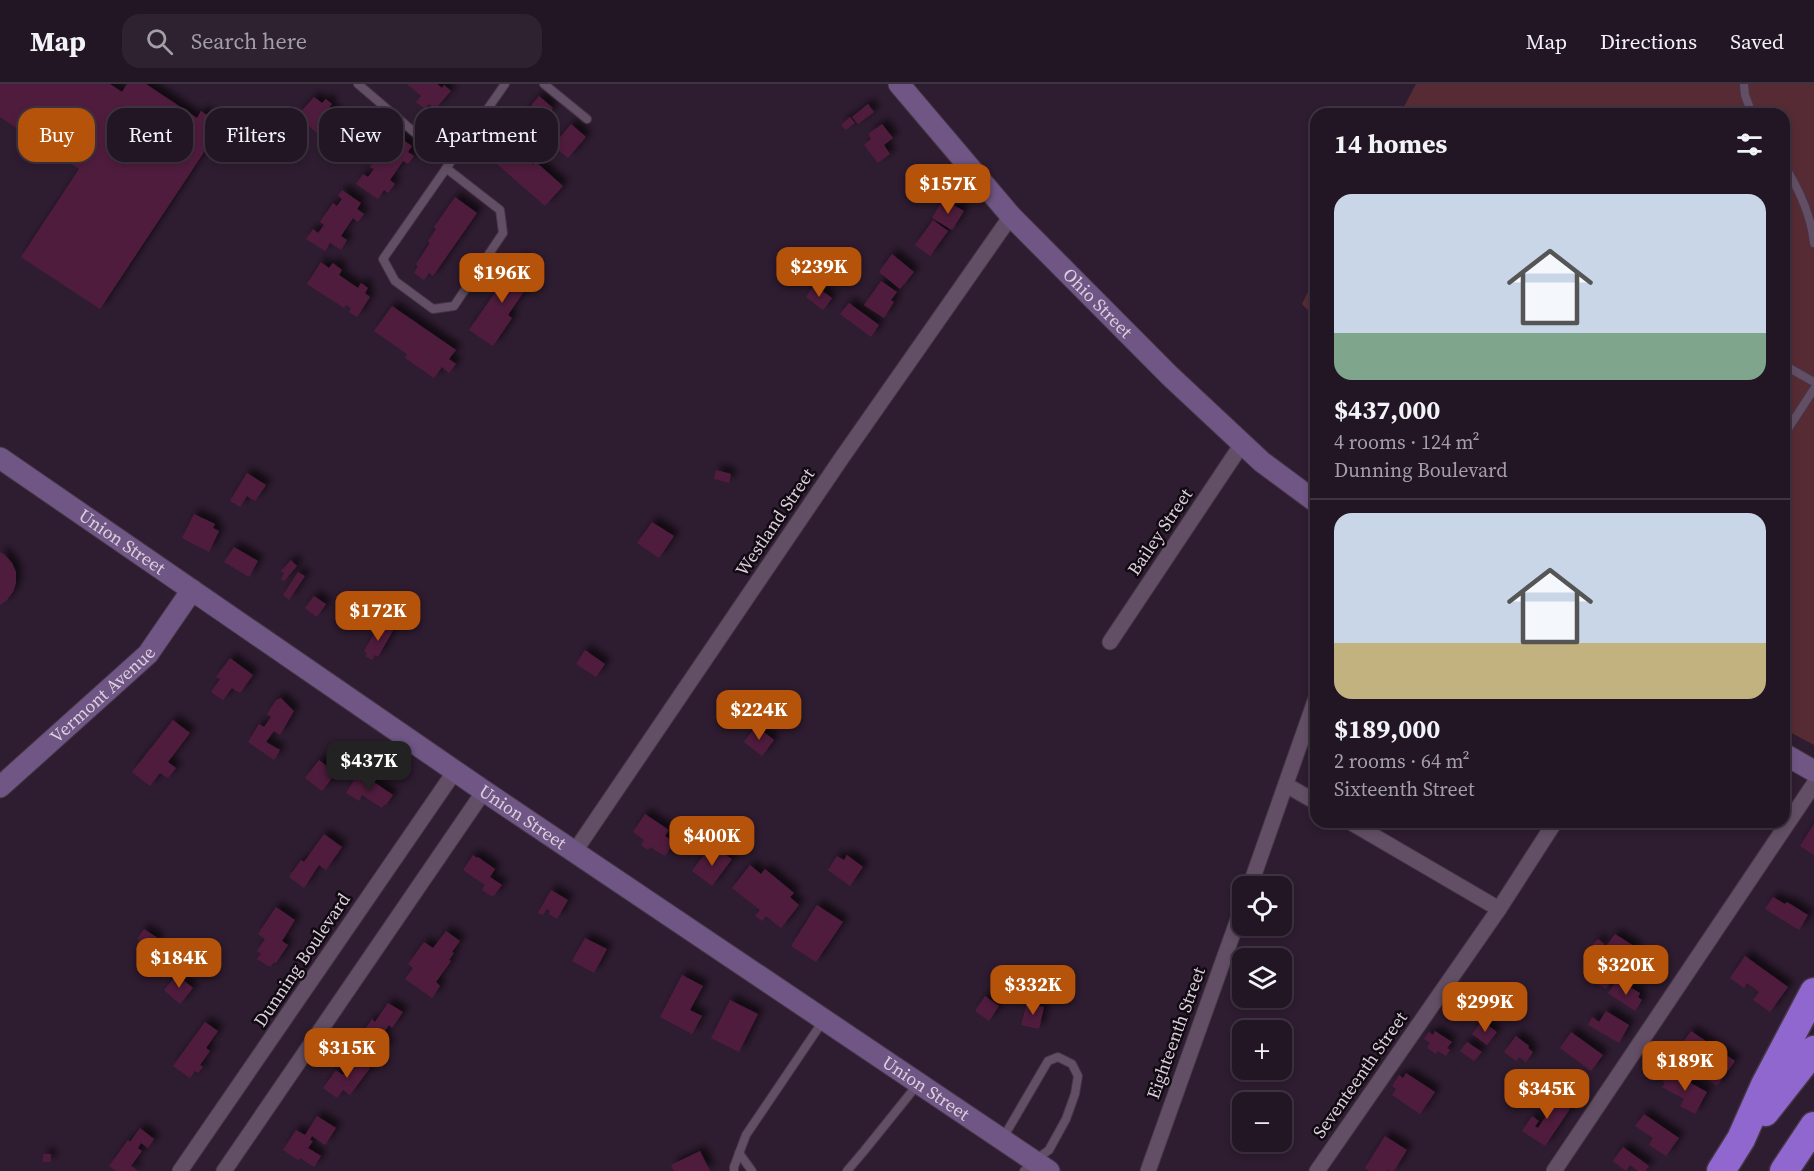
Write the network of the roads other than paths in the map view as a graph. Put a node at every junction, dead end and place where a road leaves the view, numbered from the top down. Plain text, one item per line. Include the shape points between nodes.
1 (358, 84) edge
2 (505, 84) edge
3 (544, 84) edge
4 (899, 84) edge
5 (1744, 84) edge
6 (488, 108) edge
7 (1750, 108) edge
8 (587, 119) dead end
9 (415, 133) edge
10 (450, 162) edge
11 (446, 168) junction
12 (1790, 175) edge
13 (1011, 216) junction
14 (1814, 243) edge
15 (1790, 368) edge
16 (1814, 382) edge
17 (1814, 389) edge
18 (1790, 426) edge
19 (1242, 444) junction
20 (0, 458) edge
21 (1310, 498) edge
22 (192, 590) junction
23 (1110, 642) dead end
24 (1310, 715) edge
25 (1790, 757) edge
26 (455, 771) junction
27 (1814, 771) edge
28 (1286, 784) junction
29 (1814, 784) edge
30 (0, 787) edge
31 (484, 790) junction
32 (1310, 798) edge
33 (1790, 820) edge
34 (1360, 828) edge
35 (1551, 828) edge
36 (1784, 828) edge
37 (575, 851) junction
38 (1254, 876) edge
39 (1499, 909) junction
40 (1232, 936) edge
41 (1814, 992) edge
42 (824, 1019) junction
43 (1814, 1050) edge
44 (918, 1083) junction
45 (1814, 1126) edge
46 (1002, 1139) junction
47 (1741, 1139) junction
48 (739, 1153) junction
49 (1036, 1168) edge
50 (180, 1171) edge
51 (224, 1171) edge
52 (734, 1171) edge
53 (752, 1171) edge
54 (847, 1171) edge
55 (1148, 1171) edge
56 (1317, 1171) edge
57 (1554, 1171) edge
58 (1721, 1171) edge
59 (1784, 1171) edge

1 - 9 lane
2 - 6 lane
3 - 8 lane
4 - 13 main road, Ohio Street
5 - 7 lane
10 - 11 lane
11 - 11 lane via 383,259 395,280 433,309 454,306 503,233 500,210
12 - 14 lane via 1811,222
13 - 19 main road, Ohio Street
13 - 37 street, Westland Street
15 - 16 lane
17 - 18 lane
19 - 21 main road, Ohio Street
19 - 23 street, Bailey Street
20 - 22 main road, Union Street
22 - 26 main road, Union Street
22 - 30 main road, Vermont Avenue via 148,654
24 - 28 street
25 - 27 main road
26 - 31 main road, Union Street
26 - 50 street, Dunning Boulevard
28 - 32 street
28 - 38 street
29 - 33 street
31 - 37 main road, Union Street
31 - 51 street
34 - 39 street
35 - 39 street, Seventeenth Street
36 - 57 street
37 - 42 main road, Union Street
39 - 56 street, Seventeenth Street
40 - 55 street, Eighteenth Street
41 - 47 highway
42 - 44 main road, Union Street
42 - 48 lane via 746,1135
43 - 47 highway
44 - 46 main road, Union Street
44 - 54 lane
45 - 59 highway
46 - 49 main road, Union Street
46 - 49 lane via 1048,1062 1058,1057 1072,1064 1078,1076 1075,1094 1066,1119
47 - 58 highway
48 - 52 lane
48 - 53 lane

